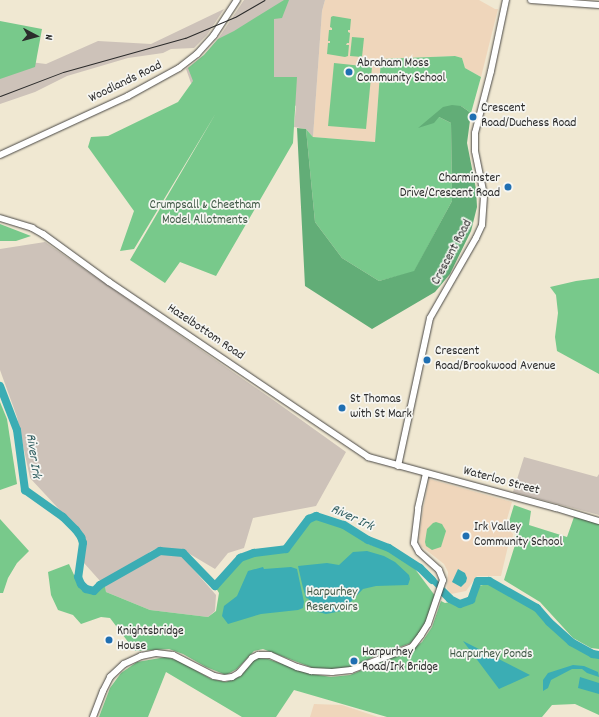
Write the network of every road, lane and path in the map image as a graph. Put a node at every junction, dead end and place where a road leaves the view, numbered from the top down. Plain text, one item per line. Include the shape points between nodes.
1 (237, 0) edge
2 (506, 0) edge
3 (531, 0) edge
4 (599, 4) edge
5 (0, 155) edge
6 (0, 218) edge
7 (398, 466) junction
8 (426, 474) junction
9 (599, 521) edge
10 (93, 717) edge

1 - 5 street, Woodlands Road via 214,35 197,54 179,68 128,96
2 - 7 street, Crescent Road via 475,133 475,151 484,195 482,220 476,238 430,318
3 - 4 street
6 - 7 street, Hazelbottom Road via 43,234 361,454
7 - 8 street, Waterloo Street
8 - 9 street, Waterloo Street
8 - 10 street via 418,508 414,543 419,552 439,570 443,580 424,631 412,647 351,670 332,672 311,671 264,654 252,658 239,673 224,678 214,676 173,655 156,653 141,656 124,664 110,677

